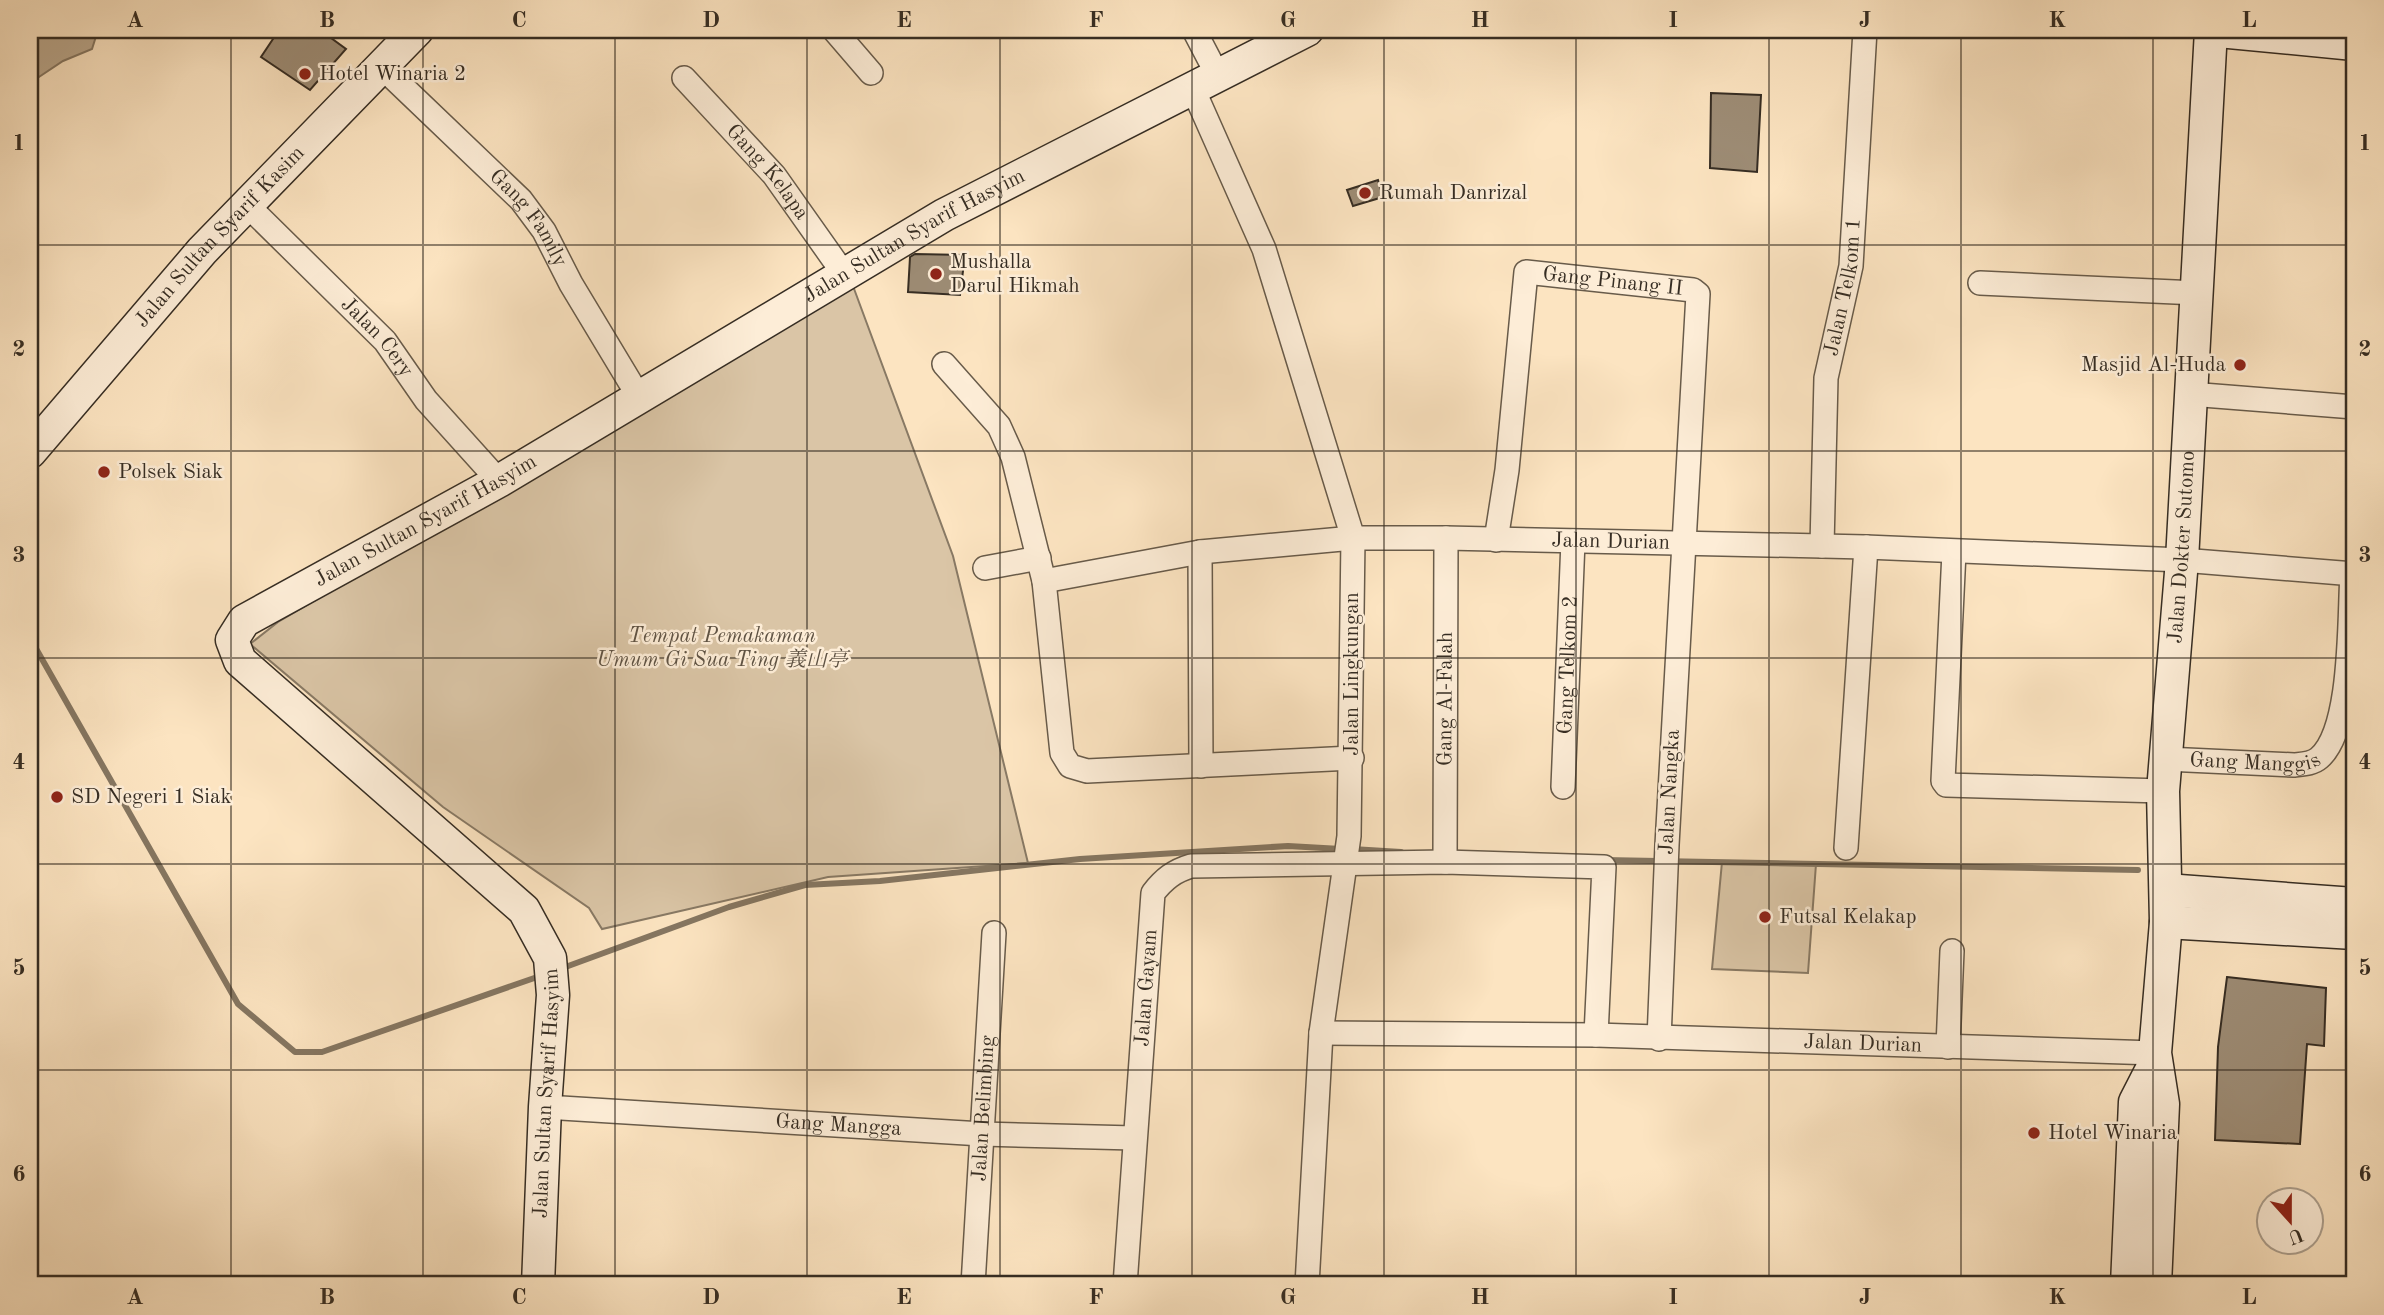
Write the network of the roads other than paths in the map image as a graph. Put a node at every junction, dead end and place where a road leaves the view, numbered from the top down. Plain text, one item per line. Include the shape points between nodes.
1 (417, 30) edge
2 (834, 30) edge
3 (1194, 30) edge
4 (1307, 30) edge
5 (1865, 30) edge
6 (2210, 30) edge
7 (2354, 44) edge
8 (383, 68) junction
9 (872, 73) dead end
10 (684, 78) dead end
11 (1205, 83) junction
12 (246, 204) junction
13 (844, 274) junction
14 (1980, 283) dead end
15 (2197, 293) junction
16 (944, 364) dead end
17 (2190, 394) junction
18 (639, 397) junction
19 (2354, 407) edge
20 (30, 453) edge
21 (1689, 479) joint
22 (499, 481) junction
23 (1353, 538) junction
24 (1446, 538) junction
25 (1496, 540) junction
26 (1573, 541) junction
27 (1683, 545) junction
28 (1822, 546) junction
29 (1866, 547) junction
30 (1199, 552) junction
31 (1954, 552) junction
32 (1039, 558) junction
33 (2182, 560) junction
34 (985, 568) dead end
35 (2353, 574) edge
36 (1044, 581) junction
37 (1352, 758) junction
38 (2166, 759) junction
39 (1201, 766) junction
40 (1563, 787) dead end
41 (2163, 791) junction
42 (1846, 848) dead end
43 (1445, 862) junction
44 (1344, 863) junction
45 (2166, 890) junction
46 (2354, 904) edge
47 (2166, 922) junction
48 (995, 933) dead end
49 (2354, 933) edge
50 (1952, 951) dead end
51 (1321, 1033) junction
52 (1596, 1035) junction
53 (1659, 1039) junction
54 (1948, 1046) junction
55 (2155, 1058) junction
56 (545, 1107) junction
57 (982, 1135) junction
58 (1134, 1138) junction
59 (538, 1285) edge
60 (973, 1285) edge
61 (1125, 1285) edge
62 (1307, 1285) edge
63 (2127, 1285) edge
64 (2155, 1285) edge

1 - 8 street, Jalan Sultan Syarif Kasim
2 - 9 street
3 - 11 street, Jalan Lingkungan
4 - 11 street, Jalan Sultan Syarif Hasyim
5 - 28 street, Jalan Telkom 1 via 1851,266 1826,378
6 - 7 street
6 - 15 street, Jalan Dokter Sutomo
8 - 12 street, Jalan Sultan Syarif Kasim
8 - 18 street, Gang Family via 521,200 544,231
10 - 13 street, Gang Kelapa via 774,175
11 - 13 street, Jalan Sultan Syarif Hasyim via 944,215
11 - 23 street, Jalan Lingkungan via 1264,249
12 - 20 street, Jalan Sultan Syarif Kasim
12 - 22 street, Jalan Cery via 386,341 426,400
13 - 18 street, Jalan Sultan Syarif Hasyim
14 - 15 street
15 - 17 street, Jalan Dokter Sutomo
16 - 32 street via 999,426 1013,457
17 - 19 street
17 - 33 street, Jalan Dokter Sutomo
18 - 22 street, Jalan Sultan Syarif Hasyim
21 - 25 street, Gang Pinang II via 1698,294 1651,284 1526,272
21 - 27 street, Jalan Nangka
22 - 56 street, Jalan Sultan Syarif Hasyim via 244,621 232,640 240,662 524,910 550,958 553,995
23 - 24 street, Jalan Durian
23 - 30 street, Jalan Durian
23 - 37 street, Jalan Lingkungan
24 - 25 street, Jalan Durian
24 - 43 street, Gang Al-Falah
25 - 26 street, Jalan Durian
26 - 27 street, Jalan Durian
26 - 40 street, Gang Telkom 2
27 - 28 street, Jalan Durian
27 - 53 street, Jalan Nangka
28 - 29 street, Jalan Durian
29 - 31 street, Jalan Durian
29 - 42 street
30 - 36 street, Jalan Durian
30 - 39 street
31 - 33 street, Jalan Durian
31 - 41 street via 1946,785
32 - 34 street
32 - 36 street
33 - 35 street, Jalan Durian
33 - 38 street, Jalan Dokter Sutomo
35 - 38 street, Gang Manggis via 2345,706 2322,756 2294,765
36 - 39 street via 1065,761 1087,771
37 - 39 street
37 - 44 street, Jalan Lingkungan
38 - 41 street, Jalan Dokter Sutomo
41 - 45 street, Jalan Dokter Sutomo
43 - 44 street
43 - 52 street via 1604,867
44 - 51 street, Jalan Lingkungan
44 - 58 street, Jalan Gayam via 1191,866 1177,870 1153,893
45 - 46 street
45 - 47 street, Jalan Dokter Sutomo
47 - 49 street
47 - 55 street, Jalan Dokter Sutomo
48 - 57 street, Jalan Belimbing
50 - 54 street
51 - 52 street, Jalan Durian
51 - 62 street, Jalan Lingkungan
52 - 53 street, Jalan Durian
53 - 54 street, Jalan Durian
54 - 55 street, Jalan Durian
55 - 63 street, Jalan Dokter Sutomo via 2136,1102
55 - 64 street, Jalan Dokter Sutomo via 2162,1104
56 - 57 street, Gang Mangga
56 - 59 street, Jalan Sultan Syarif Hasyim
57 - 58 street, Gang Mangga
57 - 60 street, Jalan Belimbing
58 - 61 street, Jalan Gayam

